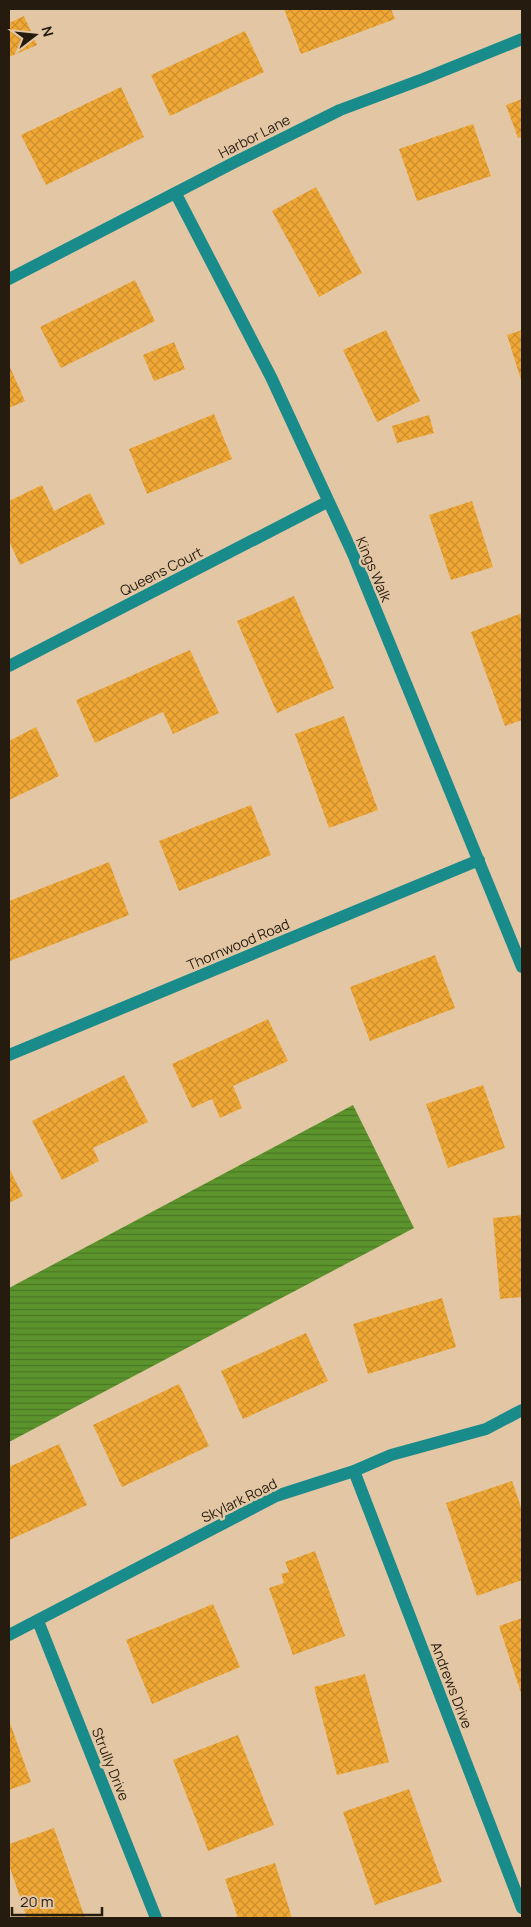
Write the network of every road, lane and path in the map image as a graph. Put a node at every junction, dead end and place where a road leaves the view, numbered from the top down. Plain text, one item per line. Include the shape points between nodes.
1 (522, 39) edge
2 (176, 194) junction
3 (9, 279) edge
4 (327, 502) junction
5 (9, 666) edge
6 (478, 860) junction
7 (522, 967) edge
8 (9, 1055) edge
9 (522, 1410) edge
10 (354, 1471) junction
11 (38, 1620) junction
12 (9, 1635) edge
13 (522, 1908) edge
14 (156, 1918) edge

1 - 2 street, Harbor Lane via 340,110
2 - 3 street, Harbor Lane
2 - 4 street, Kings Walk via 270,377
4 - 5 street, Queens Court
4 - 6 street, Kings Walk via 353,554
6 - 7 street, Kings Walk
6 - 8 street, Thornwood Road
9 - 10 street, Skylark Road via 486,1429 391,1455
10 - 11 street, Skylark Road via 276,1496
10 - 13 street, Andrews Drive
11 - 12 street, Skylark Road
11 - 14 street, Strully Drive

